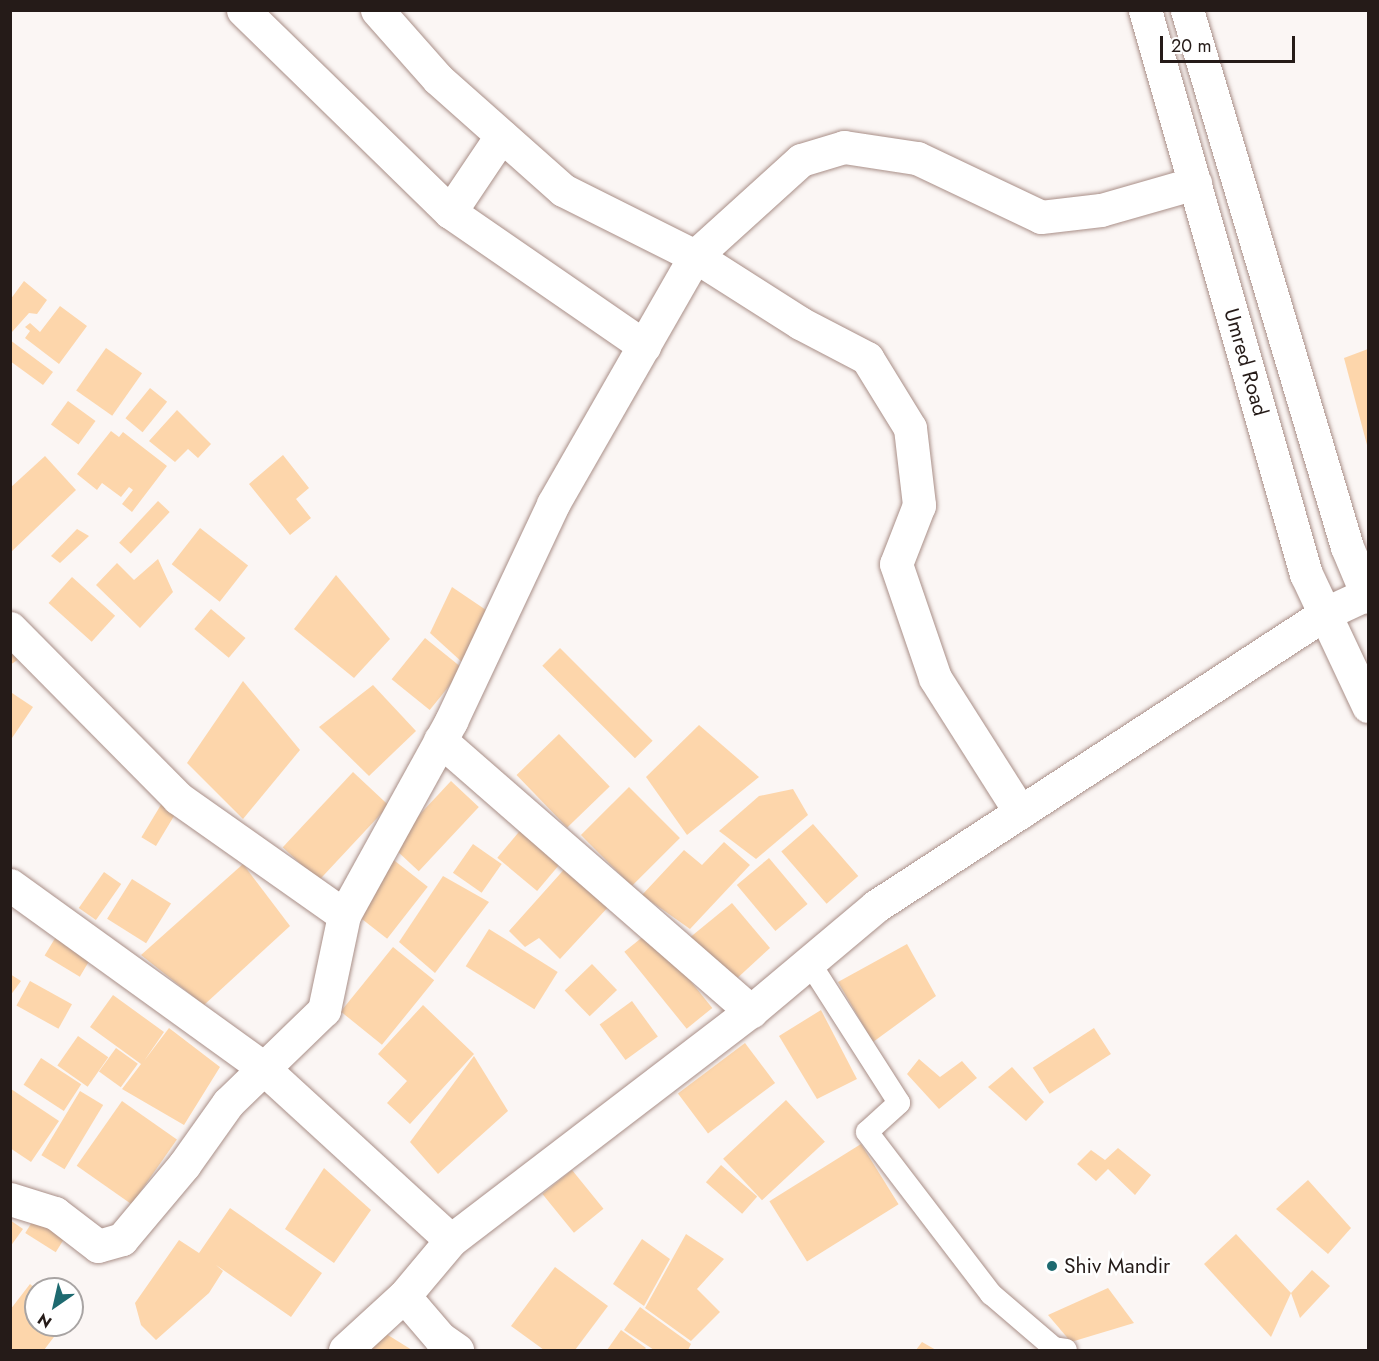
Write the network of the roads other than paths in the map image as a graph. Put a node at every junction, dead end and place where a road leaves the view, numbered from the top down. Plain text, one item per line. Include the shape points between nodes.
1 (243, 10) edge
2 (377, 10) edge
3 (1145, 10) edge
4 (1187, 10) edge
5 (501, 136) junction
6 (1195, 183) junction
7 (450, 212) junction
8 (695, 256) junction
9 (644, 346) junction
10 (1368, 595) edge
11 (1326, 613) junction
12 (10, 628) edge
13 (1368, 706) edge
14 (440, 740) junction
15 (1020, 812) junction
16 (10, 885) edge
17 (344, 915) junction
18 (809, 962) junction
19 (751, 1011) junction
20 (262, 1067) junction
21 (10, 1199) edge
22 (451, 1240) junction
23 (404, 1296) junction
24 (345, 1350) edge
25 (457, 1350) edge
26 (1066, 1350) edge

1 - 7 street
2 - 5 street via 438,79
3 - 6 street, Umred Road
4 - 10 street via 1347,547
5 - 7 street
5 - 8 street via 563,190
6 - 8 street via 1101,210 1041,218 917,158 844,147 801,160
6 - 11 street, Umred Road via 1306,574
7 - 9 street
8 - 9 street
8 - 15 street via 800,323 867,358 910,428 919,505 896,564 935,678
9 - 14 street via 553,504
10 - 11 street
11 - 13 street, Umred Road
11 - 15 street
12 - 17 street via 178,798
14 - 17 street
14 - 19 street
15 - 18 street via 876,906
16 - 20 street
17 - 20 street via 324,1010
18 - 19 street
18 - 26 lane via 899,1103 867,1132 991,1294 1054,1348
19 - 22 street
20 - 21 street via 228,1103 184,1165 122,1239 98,1246 55,1213
20 - 22 street
22 - 23 street
23 - 24 street
23 - 25 street via 440,1338

